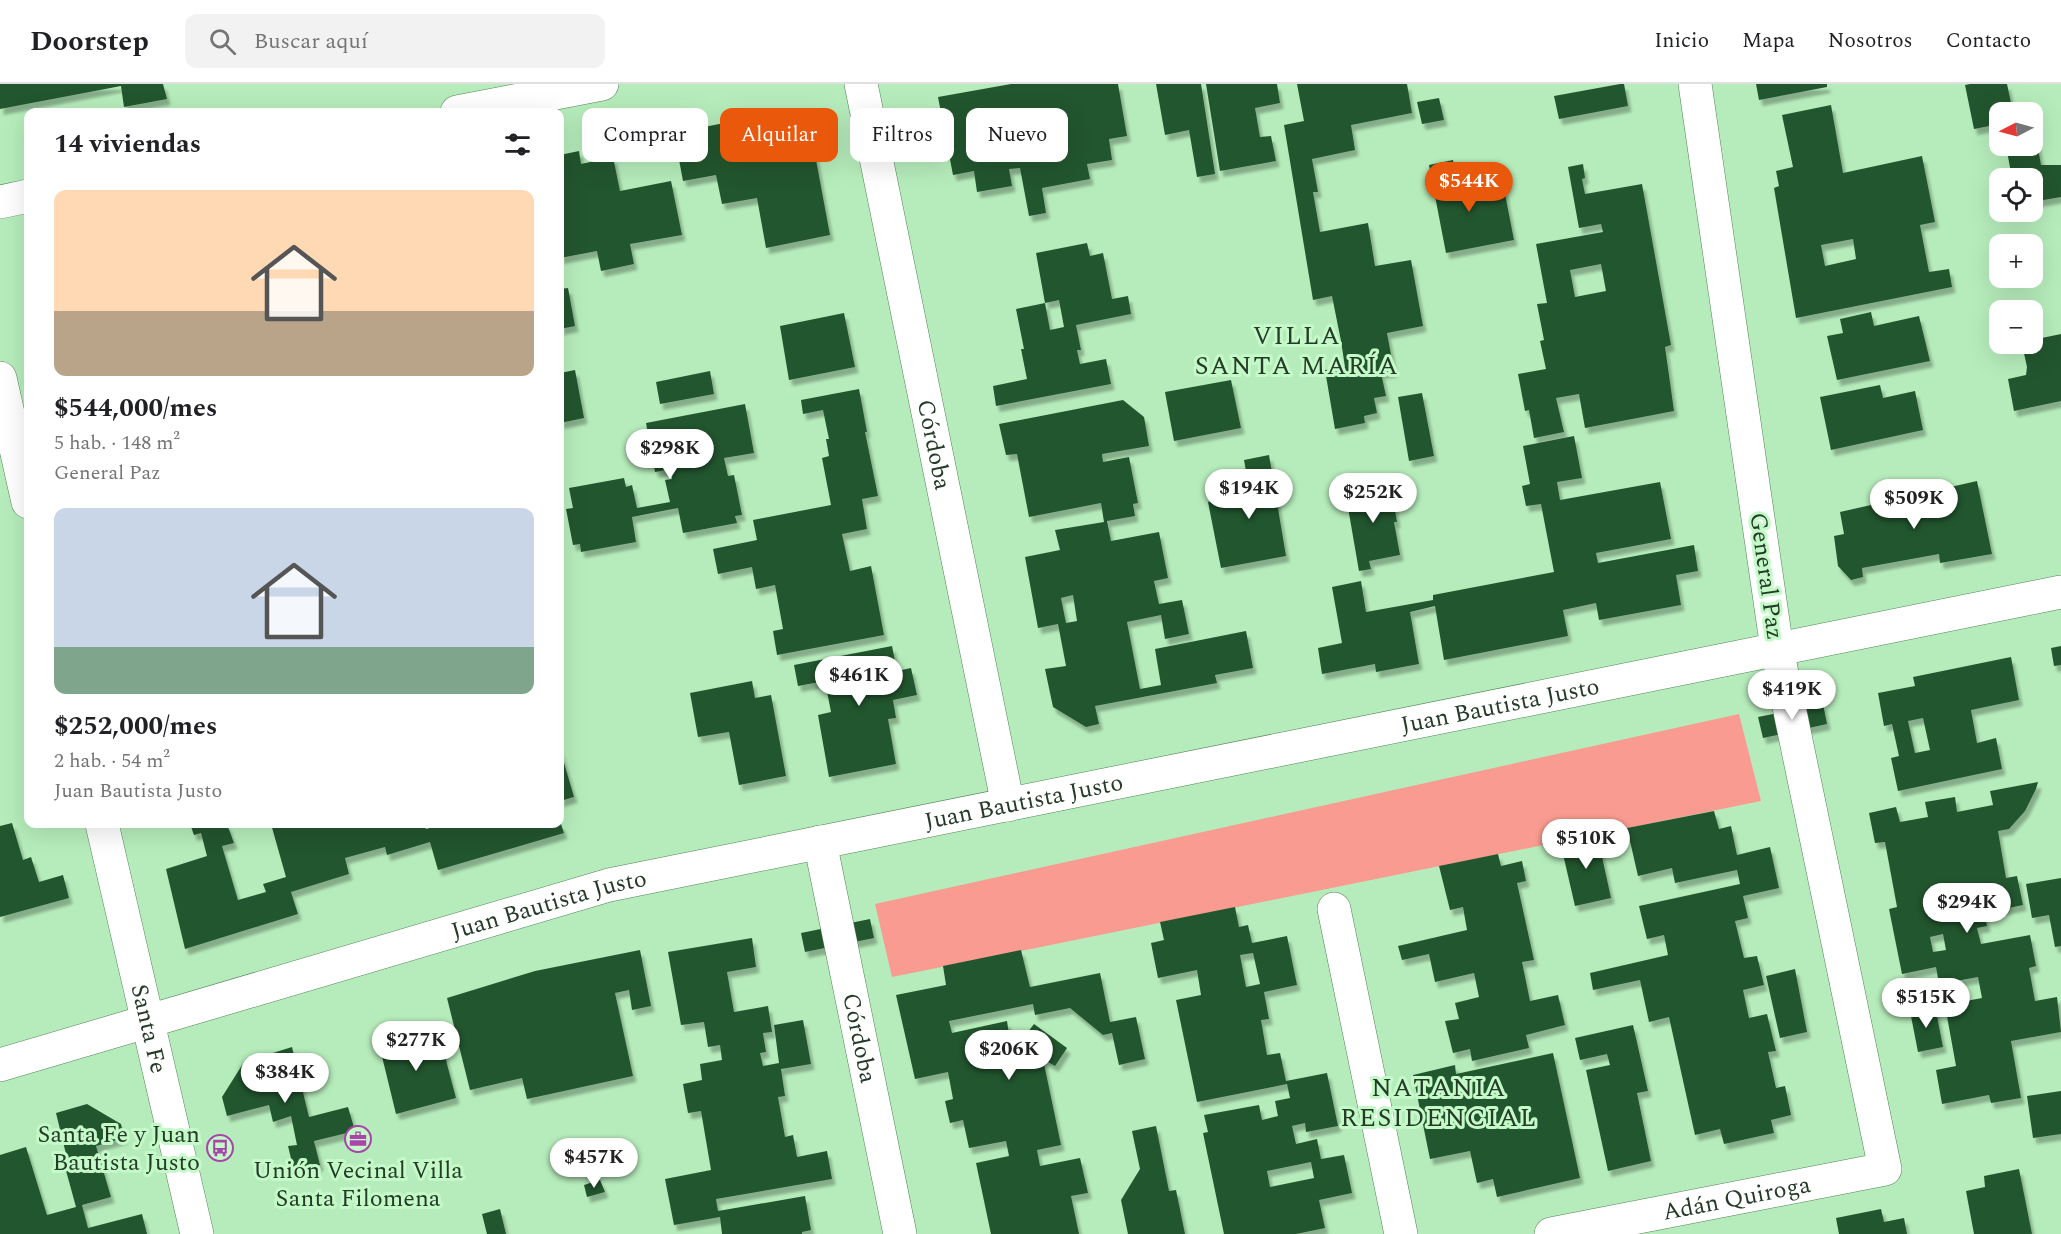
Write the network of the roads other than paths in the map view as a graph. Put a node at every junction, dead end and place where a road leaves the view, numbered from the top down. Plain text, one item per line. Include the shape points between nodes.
1 (602, 84) edge
2 (861, 84) edge
3 (1695, 84) edge
4 (478, 108) edge
5 (24, 197) edge
6 (0, 202) edge
7 (0, 378) edge
8 (24, 484) edge
9 (2061, 592) edge
10 (1777, 649) junction
11 (1008, 805) junction
12 (103, 828) edge
13 (820, 842) junction
14 (1334, 909) dead end
15 (148, 1021) junction
16 (0, 1065) edge
17 (1885, 1169) joint
18 (197, 1234) edge
19 (900, 1234) edge
20 (1401, 1234) edge
21 (1551, 1234) edge

1 - 4 street
2 - 11 street, Córdoba
3 - 10 street, General Paz
5 - 6 street
7 - 8 street
9 - 10 street, Juan Bautista Justo
10 - 11 street, Juan Bautista Justo
10 - 17 street, General Paz
11 - 13 street, Juan Bautista Justo
12 - 15 street, Santa Fe
13 - 15 street, Juan Bautista Justo via 609,885
13 - 19 street, Córdoba
14 - 20 street
15 - 16 street, Juan Bautista Justo
15 - 18 street, Santa Fe
17 - 21 street, Adán Quiroga

